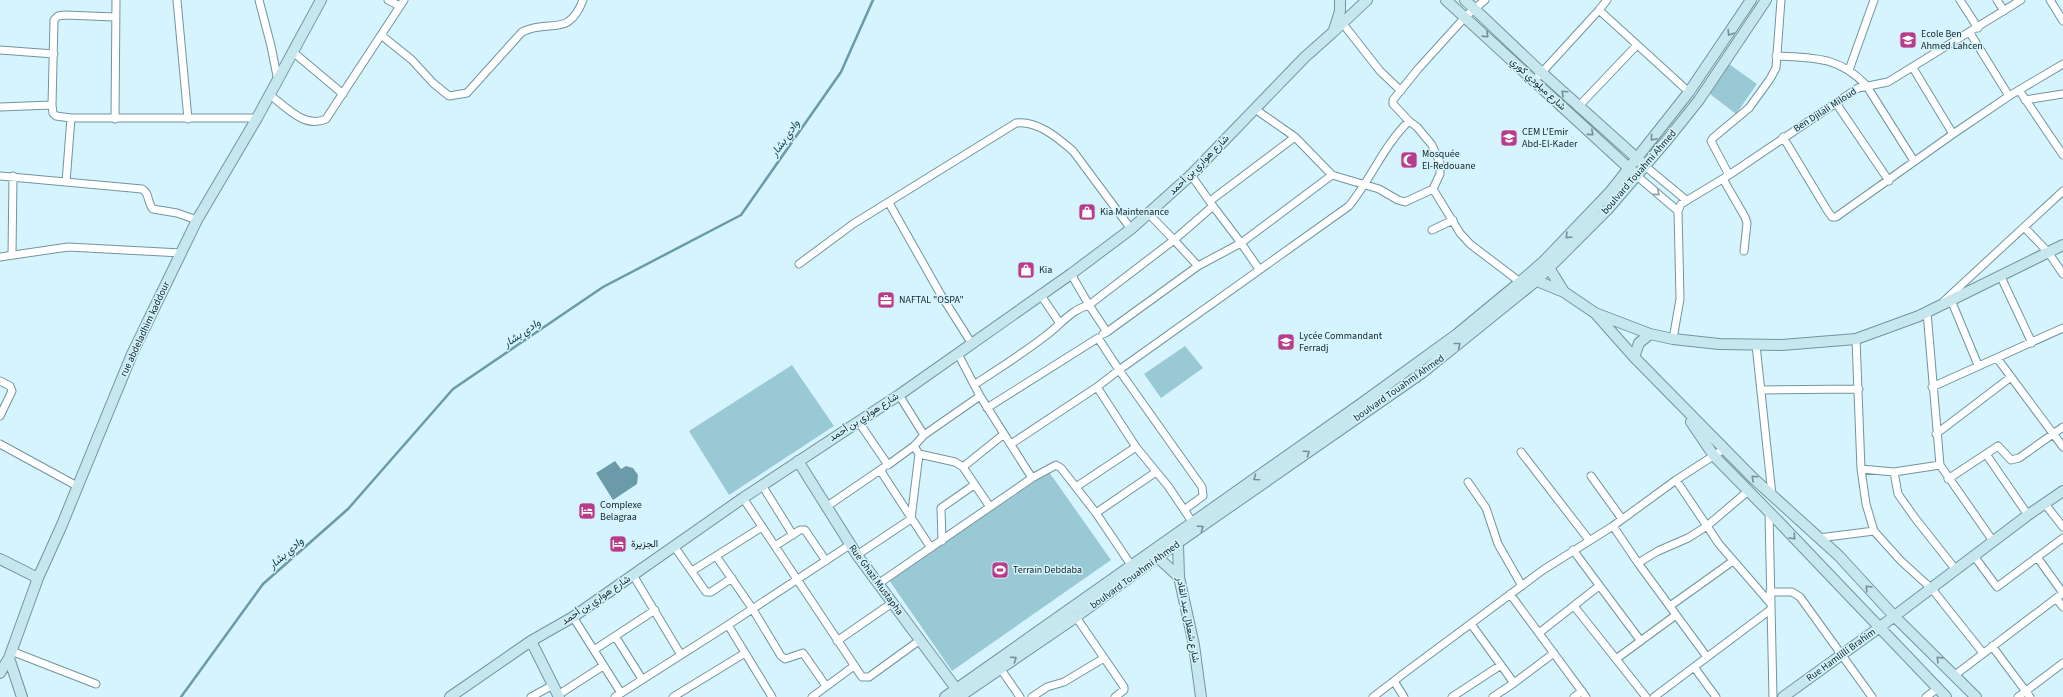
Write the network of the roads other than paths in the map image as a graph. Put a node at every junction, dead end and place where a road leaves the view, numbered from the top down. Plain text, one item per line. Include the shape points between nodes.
1 (116, 0) edge
2 (177, 0) edge
3 (259, 0) edge
4 (321, 0) edge
5 (388, 0) edge
6 (583, 0) edge
7 (1340, 0) edge
8 (1367, 0) edge
9 (1446, 0) edge
10 (1465, 0) edge
11 (1485, 0) edge
12 (1607, 0) edge
13 (1751, 0) edge
14 (1766, 0) edge
15 (1781, 0) edge
16 (1874, 0) edge
17 (1960, 0) edge
18 (1997, 0) edge
19 (2022, 0) edge
20 (2050, 0) edge
21 (402, 3) edge
22 (1476, 9) junction
23 (1599, 10) junction
24 (2004, 12) junction
25 (1466, 16) junction
26 (115, 17) junction
27 (1341, 21) junction
28 (2063, 21) edge
29 (1978, 28) junction
30 (1970, 33) junction
31 (381, 35) junction
32 (1638, 45) junction
33 (0, 50) edge
34 (293, 52) junction
35 (54, 54) junction
36 (1776, 56) junction
37 (2063, 64) edge
38 (1913, 68) junction
39 (1849, 70) junction
40 (1541, 72) junction
41 (278, 81) junction
42 (1534, 81) junction
43 (1866, 85) junction
44 (2018, 90) junction
45 (1401, 91) junction
46 (1689, 92) junction
47 (343, 94) junction
48 (2063, 94) edge
49 (270, 95) junction
50 (2010, 96) junction
51 (2025, 100) junction
52 (1836, 103) junction
53 (52, 105) junction
54 (1578, 107) junction
55 (0, 108) edge
56 (1255, 109) junction
57 (71, 118) junction
58 (257, 118) junction
59 (115, 119) junction
60 (188, 119) junction
61 (1410, 121) junction
62 (1953, 134) junction
63 (1295, 137) junction
64 (1783, 137) junction
65 (2063, 155) edge
66 (1636, 157) junction
67 (1914, 161) junction
68 (1645, 166) junction
69 (1629, 168) junction
70 (1191, 175) junction
71 (1332, 175) junction
72 (1730, 175) junction
73 (0, 176) edge
74 (12, 176) junction
75 (1637, 176) junction
76 (1723, 179) junction
77 (1889, 181) junction
78 (66, 182) junction
79 (1365, 185) junction
80 (1433, 189) junction
81 (2063, 191) edge
82 (1686, 200) junction
83 (889, 203) junction
84 (1211, 203) junction
85 (1678, 211) junction
86 (1149, 214) junction
87 (197, 220) junction
88 (1453, 220) junction
89 (2024, 227) junction
90 (1130, 229) junction
91 (1432, 230) dead end
92 (1174, 240) junction
93 (1241, 243) junction
94 (2063, 245) edge
95 (1744, 251) dead end
96 (2048, 252) junction
97 (12, 255) junction
98 (180, 256) junction
99 (0, 257) edge
100 (799, 264) dead end
101 (1547, 265) junction
102 (1198, 266) junction
103 (1259, 269) junction
104 (1070, 274) junction
105 (2063, 274) edge
106 (2000, 275) junction
107 (1532, 278) junction
108 (1520, 282) junction
109 (1564, 292) junction
110 (1040, 294) junction
111 (1950, 300) junction
112 (1089, 305) junction
113 (1939, 306) junction
114 (1927, 312) junction
115 (1596, 314) junction
116 (1059, 322) junction
117 (2063, 328) edge
118 (1107, 332) junction
119 (1650, 334) junction
120 (1098, 338) junction
121 (1673, 339) junction
122 (1856, 339) junction
123 (2032, 343) junction
124 (972, 344) junction
125 (1756, 345) junction
126 (958, 354) junction
127 (1634, 357) junction
128 (1997, 358) junction
129 (1978, 365) junction
130 (1120, 370) junction
131 (1405, 372) junction
132 (2011, 377) junction
133 (1412, 380) junction
134 (0, 381) edge
135 (974, 385) junction
136 (1096, 387) junction
137 (1932, 387) junction
138 (1858, 389) junction
139 (1762, 390) junction
140 (899, 395) junction
141 (980, 396) junction
142 (1677, 401) junction
143 (1364, 407) junction
144 (987, 408) junction
145 (0, 416) edge
146 (858, 421) junction
147 (2063, 427) edge
148 (1004, 434) junction
149 (1936, 434) junction
150 (2053, 434) junction
151 (924, 435) junction
152 (0, 444) edge
153 (1010, 444) junction
154 (914, 446) junction
155 (1136, 447) junction
156 (2063, 447) edge
157 (1724, 449) junction
158 (1521, 452) dead end
159 (919, 454) junction
160 (1986, 454) junction
161 (1714, 456) junction
162 (798, 461) junction
163 (888, 465) junction
164 (1940, 465) junction
165 (963, 467) junction
166 (1861, 469) junction
167 (880, 470) junction
168 (1156, 472) junction
169 (1894, 472) junction
170 (1591, 476) dead end
171 (1032, 478) junction
172 (1676, 480) junction
173 (1948, 480) junction
174 (1468, 482) dead end
175 (762, 485) junction
176 (974, 485) junction
177 (77, 486) junction
178 (1076, 487) junction
179 (2063, 491) edge
180 (1747, 492) junction
181 (1772, 495) junction
182 (743, 498) junction
183 (2044, 504) junction
184 (826, 507) junction
185 (990, 507) junction
186 (1787, 509) junction
187 (1184, 510) junction
188 (1096, 513) junction
189 (1769, 513) junction
190 (2028, 515) junction
191 (911, 519) junction
192 (1622, 519) junction
193 (1778, 521) junction
194 (1193, 523) junction
195 (1613, 526) junction
196 (1707, 526) junction
197 (762, 527) junction
198 (2063, 528) edge
199 (1874, 531) junction
200 (793, 535) junction
201 (1819, 538) junction
202 (2063, 538) edge
203 (1176, 540) junction
204 (1589, 540) junction
205 (942, 541) junction
206 (1993, 541) junction
207 (851, 544) junction
208 (674, 546) junction
209 (775, 546) junction
210 (931, 548) junction
211 (1573, 550) junction
212 (1154, 554) junction
213 (857, 555) junction
214 (716, 556) junction
215 (1974, 556) junction
216 (2037, 557) junction
217 (0, 559) edge
218 (826, 561) junction
219 (1733, 561) junction
220 (1638, 563) junction
221 (1130, 565) junction
222 (1956, 570) junction
223 (692, 571) junction
224 (633, 575) junction
225 (1179, 577) junction
226 (38, 578) junction
227 (732, 578) junction
228 (796, 579) junction
229 (878, 584) junction
230 (1522, 586) junction
231 (1599, 586) junction
232 (1932, 589) junction
233 (1770, 592) junction
234 (2063, 593) edge
235 (1510, 594) junction
236 (2056, 598) junction
237 (892, 603) junction
238 (1574, 606) junction
239 (1670, 606) junction
240 (1770, 607) junction
241 (2063, 607) edge
242 (752, 608) junction
243 (655, 610) junction
244 (1676, 615) junction
245 (1894, 616) junction
246 (573, 617) junction
247 (1076, 617) junction
248 (1471, 624) junction
249 (728, 625) junction
250 (1880, 627) junction
251 (1539, 633) junction
252 (615, 636) junction
253 (920, 640) junction
254 (1640, 640) junction
255 (531, 641) junction
256 (837, 641) junction
257 (1992, 646) junction
258 (594, 650) junction
259 (745, 653) junction
260 (1554, 653) junction
261 (1983, 653) junction
262 (10, 655) junction
263 (682, 655) junction
264 (1841, 655) junction
265 (1706, 657) junction
266 (1104, 658) junction
267 (1616, 658) junction
268 (2063, 663) edge
269 (1502, 665) junction
270 (604, 666) junction
271 (854, 666) junction
272 (1694, 666) junction
273 (1000, 668) junction
274 (0, 673) edge
275 (1955, 675) junction
276 (642, 679) junction
277 (1394, 681) junction
278 (1514, 682) junction
279 (96, 684) dead end
280 (553, 684) junction
281 (826, 686) junction
282 (1938, 688) junction
283 (959, 694) edge
284 (1584, 694) edge
285 (2028, 694) edge
286 (618, 695) edge
287 (1461, 695) edge
288 (559, 696) edge
289 (1117, 696) edge
290 (22, 697) edge
291 (450, 697) edge
292 (531, 697) edge
293 (673, 697) edge
294 (772, 697) edge
295 (812, 697) edge
296 (945, 697) edge
297 (1020, 697) edge
298 (1032, 697) edge
299 (1201, 697) edge
300 (1373, 697) edge
301 (1404, 697) edge
302 (1452, 697) edge
303 (1493, 697) edge
304 (1574, 697) edge
305 (1646, 697) edge
306 (1654, 697) edge
307 (1716, 697) edge
308 (1773, 697) edge
309 (1783, 697) edge
310 (1872, 697) edge
311 (1926, 697) edge
312 (1946, 697) edge
313 (1976, 697) edge
314 (2018, 697) edge

1 - 26 street
2 - 60 street
3 - 41 street
4 - 34 main road, rue abdeladhim kaddour
5 - 21 street
6 - 31 street via 576,16 566,23 554,27 530,28 522,32 468,93 457,96 449,96 433,84 412,60
7 - 27 main road
8 - 27 main road
9 - 25 main road, شارع ميلودي كوري
10 - 22 main road, شارع ميلودي كوري
11 - 22 street
12 - 23 street
13 -> 46 main road, boulvard Touahmi Ahmed
14 - 68 main road, boulvard Touahmi Ahmed via 1699,100
15 - 36 street
16 - 39 street
17 - 29 street
18 - 24 street
19 - 24 street, Ben Djilali Miloud
20 - 28 street
21 - 31 street
22 - 25 street
22 - 40 main road, شارع ميلودي كوري
23 - 32 street
23 - 40 street
24 - 29 street, Ben Djilali Miloud
25 -> 42 main road, شارع ميلودي كوري
25 - 45 street
26 - 35 street via 56,17 53,23
26 - 59 street
27 - 45 street via 1380,71
27 - 56 main road, شارع هواري بن أحمد via 1332,34 1305,56
29 - 30 street, Ben Djilali Miloud
30 - 38 street, Ben Djilali Miloud
30 - 50 street
31 - 47 street
32 - 46 street
32 - 54 street
33 - 35 street
34 - 41 main road, rue abdeladhim kaddour
34 - 47 street
35 - 53 street
36 - 39 street via 1821,58
36 - 72 street via 1776,68 1757,98 1749,108 1713,138 1713,146
37 - 44 street
38 - 43 street, Ben Djilali Miloud via 1888,82
38 - 62 street
39 - 43 street
40 - 42 street
54 -> 40 main road, شارع ميلودي كوري
41 - 49 main road, rue abdeladhim kaddour
42 -> 69 main road, شارع ميلودي كوري
43 - 52 street, Ben Djilali Miloud
43 - 67 street
44 - 50 street
44 - 51 street
45 - 61 street via 1393,100 1393,104
46 -> 66 main road, boulvard Touahmi Ahmed
47 - 49 street via 326,119 318,123 304,121
48 - 51 street
49 - 58 main road, rue abdeladhim kaddour
50 - 62 street
51 - 65 street
52 - 64 street, Ben Djilali Miloud
52 - 77 street
53 - 55 street
53 - 57 street via 56,116
54 - 66 main road, شارع ميلودي كوري
56 - 63 street
56 - 70 main road, شارع هواري بن أحمد
57 - 59 street
57 - 78 street
58 - 60 street
58 - 87 main road, rue abdeladhim kaddour
59 - 60 street
61 - 79 street via 1391,141
61 - 80 street via 1432,144 1438,156 1440,174
62 - 67 street
63 - 71 street
63 - 84 street
64 - 72 street, Ben Djilali Miloud
64 - 77 street via 1832,217 1836,217
66 - 68 main road, شارع ميلودي كوري
66 - 69 main road, boulvard Touahmi Ahmed
67 - 77 street
68 - 75 main road, boulvard Touahmi Ahmed
68 - 82 street
69 - 75 main road, شارع ميلودي كوري
69 -> 101 main road, boulvard Touahmi Ahmed
70 - 84 street
70 - 86 main road, شارع هواري بن أحمد
71 - 79 street
71 - 93 street
72 - 76 street, Ben Djilali Miloud
73 - 74 street
74 - 78 street
74 - 97 street
75 -> 85 street
75 - 101 main road, boulvard Touahmi Ahmed via 1608,209
76 - 82 street, Ben Djilali Miloud
76 - 95 street via 1745,216 1747,223
78 - 87 street via 142,189 153,209
79 - 80 street via 1405,202
79 - 103 street via 1349,206
80 - 88 street
81 - 89 street
82 - 85 street, Ben Djilali Miloud
83 - 90 street via 1016,123 1024,122 1036,125 1073,151
83 - 100 street via 853,224
83 - 124 street
84 - 92 street
84 - 93 street
85 - 121 street via 1680,299
86 - 90 main road, شارع هواري بن أحمد
86 - 92 street
87 - 98 main road, rue abdeladhim kaddour
88 - 91 street
88 - 108 street via 1470,244
89 - 96 street
89 - 113 street
90 - 104 main road, شارع هواري بن أحمد
92 - 102 street
92 - 112 street
93 - 102 street
93 - 103 street
94 - 96 main road
96 - 105 street
96 - 106 main road
97 - 98 street via 68,247
97 - 99 street
98 - 177 main road, rue abdeladhim kaddour via 132,354
101 - 107 main road, boulvard Touahmi Ahmed
101 - 109 main road
102 - 118 street
103 - 130 street
104 - 110 main road, شارع هواري بن أحمد
104 - 112 street
106 - 111 main road
106 - 123 street
107 - 108 main road, boulvard Touahmi Ahmed
107 - 109 main road
133 -> 107 main road, boulvard Touahmi Ahmed via 1458,345
108 - 131 main road, boulvard Touahmi Ahmed via 1457,334
109 - 115 main road
110 - 116 street
110 - 124 main road, شارع هواري بن أحمد
111 - 113 main road
111 - 129 street
112 - 116 street via 1081,307
112 - 118 street
113 - 114 main road
114 - 122 main road
114 - 137 street
115 - 119 main road
115 - 127 main road
116 - 135 street via 1044,337
117 - 123 street
118 - 120 street
119 - 121 main road
119 - 127 main road via 1639,343
120 - 130 street
120 - 144 street
121 - 125 main road
122 - 125 main road
122 - 138 street
123 - 128 street
124 - 126 main road, شارع هواري بن أحمد
125 - 139 street
126 - 135 street
126 - 140 main road, شارع هواري بن أحمد
127 - 142 main road
128 - 129 street
128 - 132 street
129 - 137 street
130 - 136 street
130 - 187 street via 1202,487 1203,496
131 - 133 main road
131 - 143 main road, boulvard Touahmi Ahmed
132 - 149 street
132 - 150 street
133 - 143 main road, boulvard Touahmi Ahmed
134 - 145 street via 10,386 12,391
135 - 141 street
136 - 153 street
136 - 155 street
137 - 149 street
138 - 139 street
138 - 166 street
139 - 181 street
140 - 146 main road, شارع هواري بن أحمد
140 - 151 street
141 - 144 street
141 - 151 street
142 - 157 main road
142 - 161 main road
143 -> 194 main road, boulvard Touahmi Ahmed
203 -> 143 main road, boulvard Touahmi Ahmed
144 - 148 street
146 - 162 main road, شارع هواري بن أحمد
146 - 163 street
147 - 150 street
148 - 153 street
148 - 165 street
149 - 164 street
150 - 156 street
150 - 160 street via 2019,458 2010,460 1998,446
151 - 154 street
152 - 177 street
153 - 171 street
154 - 159 street
154 - 163 street
155 - 168 street
155 - 178 street
157 - 161 street
181 -> 157 main road
158 - 204 street
159 - 165 street via 955,462
159 - 191 street
160 - 173 street
160 - 190 street
161 - 172 street
161 - 180 main road
162 - 175 main road, شارع هواري بن أحمد
162 - 184 main road, Rue Ghazi Mustapha
163 - 167 street
164 - 169 street
164 - 173 street
165 - 176 street
166 - 169 street
166 - 199 street via 1866,504
167 - 184 street
167 - 191 street
168 - 187 street
168 - 188 street
169 - 222 street via 1898,494
170 - 192 street
171 - 178 street via 1056,465
171 - 185 street
172 - 192 street
172 - 196 street
173 - 206 street
174 - 230 street via 1486,508 1498,544
175 - 182 main road, شارع هواري بن أحمد
175 - 200 street
176 - 185 street
176 - 205 street via 941,508
177 - 226 main road, rue abdeladhim kaddour via 62,527
178 - 188 street
179 - 183 main road, Rue Hamlilli Brahim
180 - 189 main road
180 - 196 street
181 - 186 main road
182 - 197 street
182 - 208 main road, شارع هواري بن أحمد
183 - 190 main road, Rue Hamlilli Brahim
183 - 198 street
184 - 207 main road, Rue Ghazi Mustapha
185 - 205 street
186 - 193 main road
186 - 201 main road
187 - 194 street
188 - 221 street
189 - 193 main road
189 - 233 street
190 - 206 main road, Rue Hamlilli Brahim
191 - 210 street
191 - 213 street
192 - 195 street
193 -> 250 main road
194 - 203 main road, boulvard Touahmi Ahmed
195 - 204 street
195 - 220 street
196 - 219 street
196 - 220 street
197 - 209 street
197 - 214 street
199 - 201 street
199 - 232 street via 1901,561
200 - 209 street
200 - 218 street via 805,530
245 -> 201 main road
202 - 216 street
203 - 212 main road, boulvard Touahmi Ahmed
203 - 225 main road, شارع شعلال عبد القادر
204 - 211 street
205 - 210 street
206 - 215 main road, Rue Hamlilli Brahim
207 - 213 main road, Rue Ghazi Mustapha
207 - 218 street
208 - 223 street
208 - 224 main road, شارع هواري بن أحمد
209 - 228 street
210 - 229 street
211 - 230 street
211 - 231 street
212 - 221 main road, boulvard Touahmi Ahmed
212 - 225 main road
212 - 247 main road, boulvard Touahmi Ahmed
213 - 229 main road, Rue Ghazi Mustapha
214 - 223 street
214 - 227 street
215 - 216 street via 1997,587
215 - 222 main road, Rue Hamlilli Brahim
216 - 234 street
217 - 226 main road
218 - 228 street
219 - 239 street
219 - 240 street
220 - 239 street
221 - 283 main road, boulvard Touahmi Ahmed
222 - 232 main road, Rue Hamlilli Brahim
223 - 227 street via 707,592
224 - 243 street
224 - 246 main road, شارع هواري بن أحمد
225 - 299 main road, شارع شعلال عبد القادر via 1194,645
226 - 262 main road, rue abdeladhim kaddour
227 - 242 street
228 - 242 street
228 - 256 street
229 - 237 main road, Rue Ghazi Mustapha
230 - 235 street
231 - 238 street
231 - 254 street
232 - 245 main road, Rue Hamlilli Brahim
232 - 261 street
233 - 240 street
233 - 264 street via 1792,592 1800,597
234 - 236 street
235 - 248 street
235 - 251 street
236 - 241 street
236 - 257 street
237 - 253 main road, Rue Ghazi Mustapha
237 - 256 street
238 - 251 street
238 - 267 street
239 - 244 street
240 - 265 street
240 - 308 street
242 - 249 street
242 - 281 street via 783,658 788,659 803,653
243 - 252 street
243 - 263 street
244 - 254 street
244 - 265 street
245 - 250 main road, Rue Hamlilli Brahim
275 -> 245 main road
246 - 255 main road, شارع هواري بن أحمد
246 - 258 street
247 - 266 street
273 -> 247 main road, boulvard Touahmi Ahmed
248 - 269 street
248 - 277 street
249 - 259 street
249 - 263 street
250 - 264 main road, Rue Hamlilli Brahim
250 - 282 main road
251 - 260 street
252 - 258 street
252 - 276 street
253 - 271 street via 869,677 862,677
253 - 283 main road, Rue Ghazi Mustapha
254 - 267 street
255 - 280 main road
255 - 291 main road, شارع هواري بن أحمد
256 - 271 street
257 - 261 street
257 - 285 street
258 - 270 street
259 - 293 street
259 - 294 street
260 - 278 street
260 - 284 street
261 - 275 street
262 - 274 main road, rue abdeladhim kaddour
262 - 279 street
262 - 290 main road
263 - 276 street
264 - 309 main road, Rue Hamlilli Brahim
264 - 310 street
265 - 272 street
266 - 289 street via 1124,687
266 - 298 street via 1064,682 1047,687
267 - 305 street
268 - 285 street
269 - 278 street
269 - 287 street
270 - 286 street
270 - 288 street
271 - 281 street
272 - 306 street
272 - 307 street
273 - 283 main road, boulvard Touahmi Ahmed
273 - 297 street
275 - 313 main road
276 - 286 street
277 - 300 street
277 - 301 street
278 - 303 street
280 - 288 main road
280 - 292 street
281 - 295 street
282 - 311 street
282 - 312 main road
283 - 296 main road, boulvard Touahmi Ahmed
284 - 304 street
285 - 314 street
287 - 302 street

